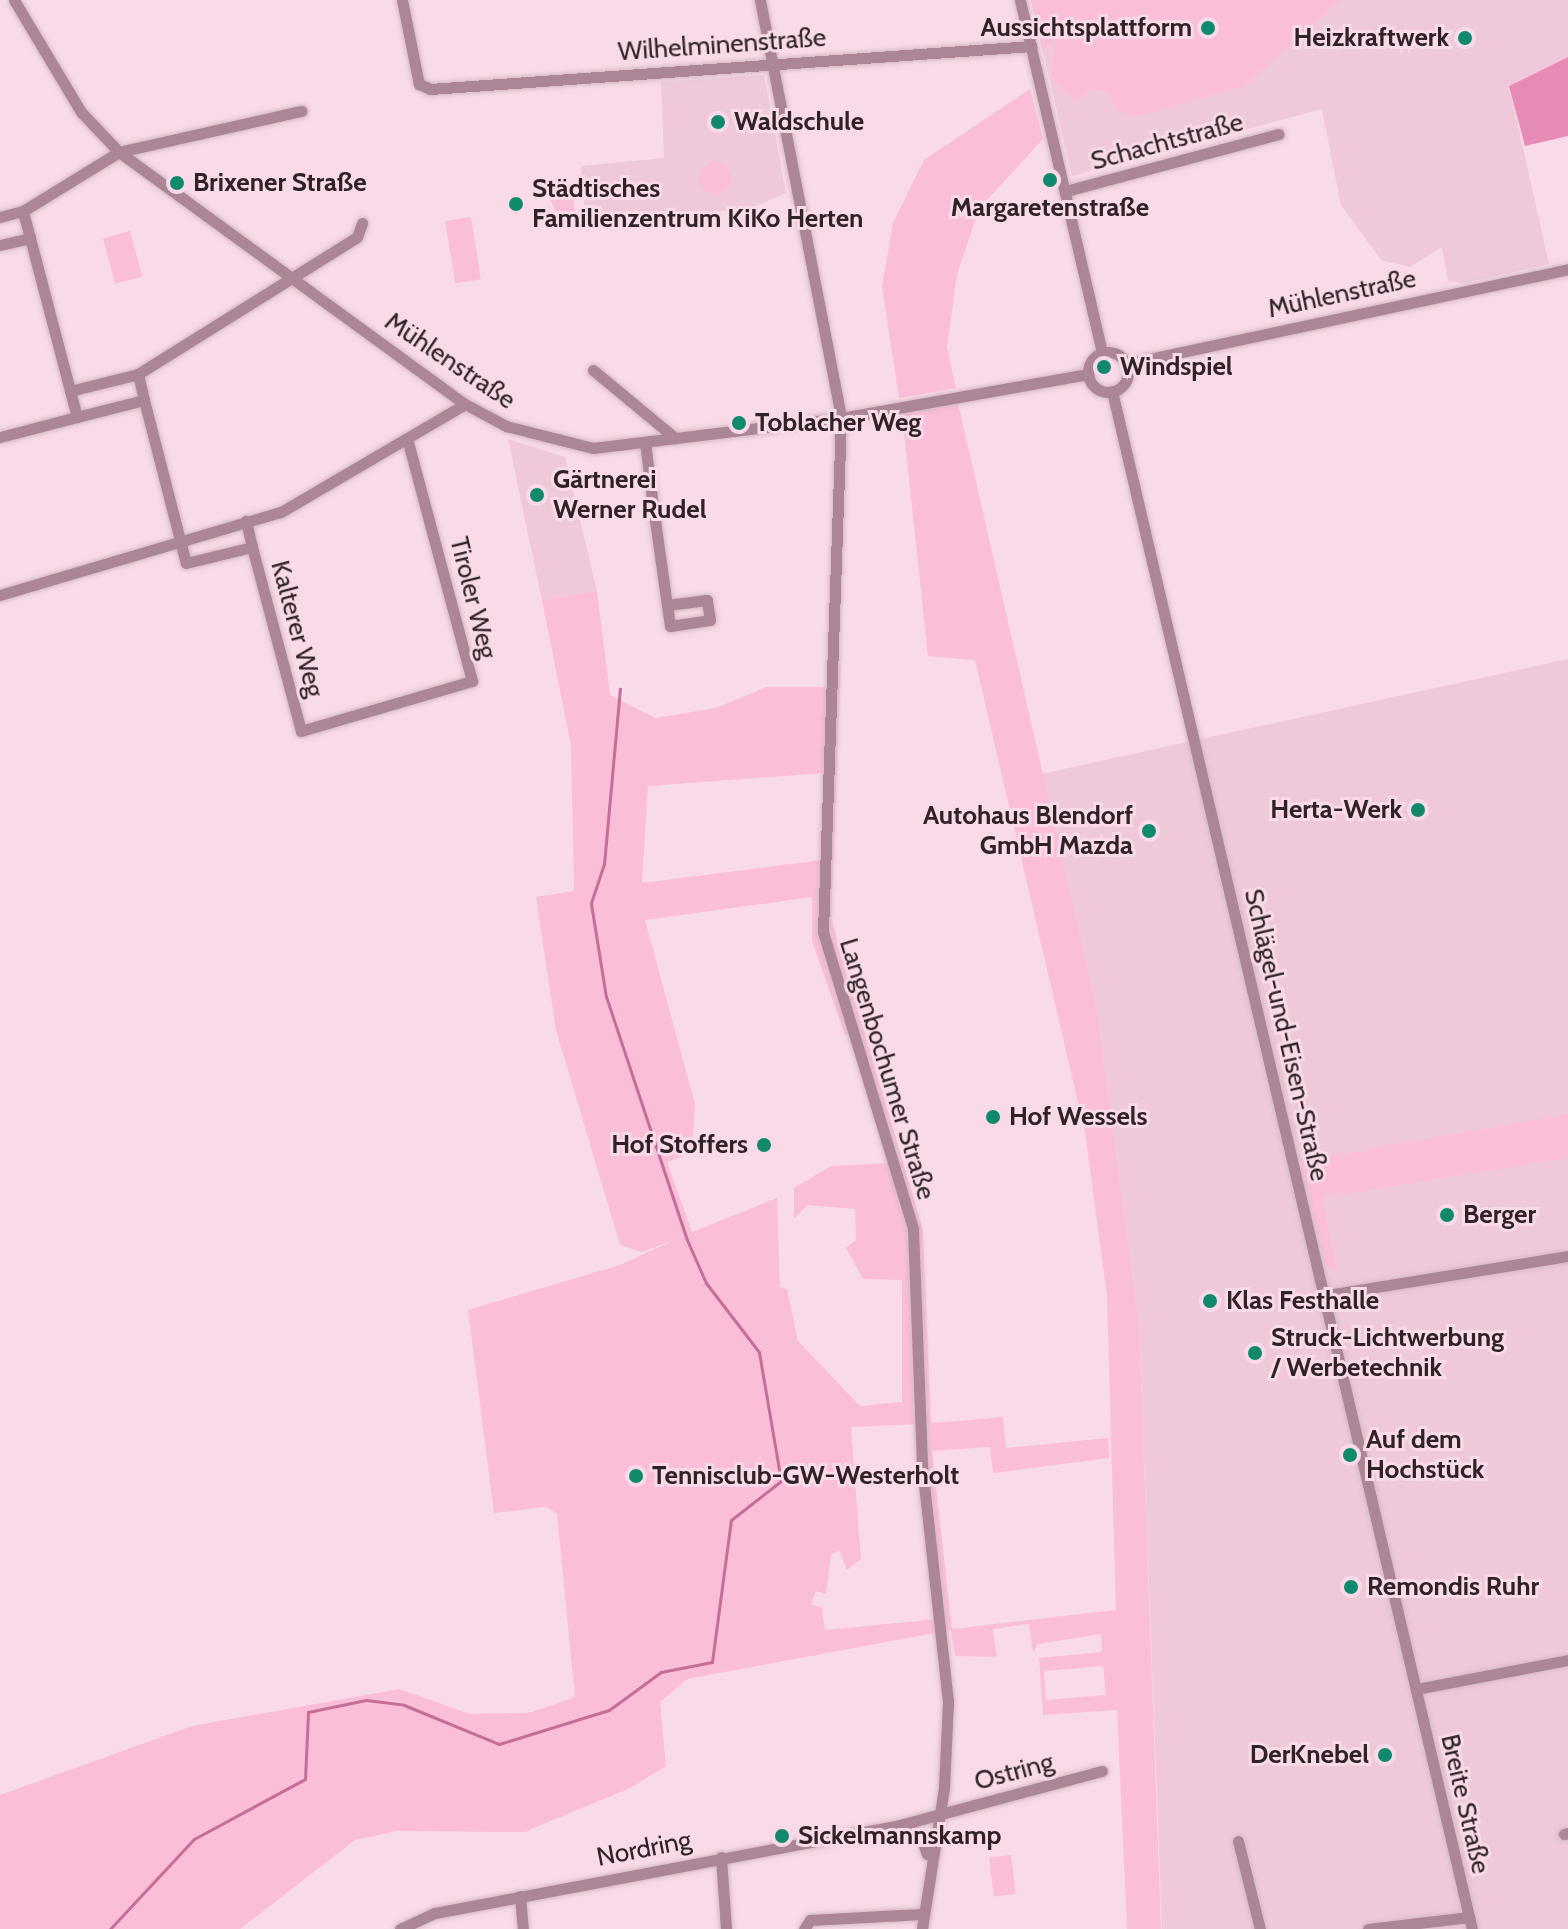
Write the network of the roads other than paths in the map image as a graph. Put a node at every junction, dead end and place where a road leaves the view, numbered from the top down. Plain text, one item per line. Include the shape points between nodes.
1 (14, 0) edge
2 (402, 0) edge
3 (760, 0) edge
4 (1020, 0) edge
5 (1031, 46) junction
6 (772, 63) junction
7 (301, 111) dead end
8 (1279, 134) dead end
9 (119, 152) junction
10 (1066, 191) junction
11 (23, 211) junction
12 (0, 217) edge
13 (362, 223) dead end
14 (30, 238) junction
15 (0, 245) edge
16 (1568, 269) edge
17 (291, 277) junction
18 (1102, 353) junction
19 (1126, 364) junction
20 (593, 370) dead end
21 (138, 374) junction
22 (1088, 374) junction
23 (70, 391) junction
24 (1112, 391) junction
25 (144, 400) junction
26 (465, 404) junction
27 (77, 417) junction
28 (841, 418) junction
29 (0, 437) edge
30 (675, 438) junction
31 (407, 439) junction
32 (645, 442) junction
33 (246, 521) junction
34 (180, 538) junction
35 (252, 547) junction
36 (0, 595) edge
37 (667, 605) dead end
38 (339, 720) joint
39 (1568, 1256) edge
40 (1327, 1295) junction
41 (1568, 1660) edge
42 (1416, 1689) junction
43 (1102, 1771) dead end
44 (937, 1815) junction
45 (900, 1825) junction
46 (1238, 1841) dead end
47 (721, 1857) junction
48 (928, 1858) junction
49 (520, 1896) junction
50 (922, 1914) junction
51 (1470, 1923) edge
52 (400, 1929) edge
53 (523, 1929) edge
54 (726, 1929) edge
55 (804, 1929) edge
56 (922, 1929) edge
57 (1260, 1929) edge
58 (1368, 1929) edge

1 - 9 street, Mühlenstraße via 81,112
2 - 6 street, Wilhelminenstraße via 419,84 469,87
3 - 6 street, Langenbochumer Straße
4 - 5 street
5 - 6 street, Wilhelminenstraße
5 - 10 street
6 - 28 street, Langenbochumer Straße
7 - 9 street
8 - 10 street, Schachtstraße
9 - 11 street
9 - 17 street, Mühlenstraße
10 - 18 street
11 - 12 street
11 - 14 street
13 - 17 street via 357,237
14 - 15 street
14 - 23 street
16 - 19 street, Mühlenstraße
17 - 21 street
17 - 26 street, Mühlenstraße
18 - 19 street
18 - 22 street
19 - 24 street via 1125,381
20 - 30 street
21 - 23 street
21 - 25 street
22 - 24 street via 1095,388
22 - 28 street, Mühlenstraße
23 - 27 street
24 - 40 street, Schlägel-und-Eisen-Straße
25 - 27 street
25 - 34 street
26 - 31 street
26 - 32 street, Mühlenstraße via 551,441 593,448
27 - 29 street
28 - 30 street, Mühlenstraße
28 - 44 street, Langenbochumer Straße via 823,932 913,1229 922,1466 948,1702
30 - 32 street, Mühlenstraße
31 - 33 street via 332,488
31 - 38 street, Tiroler Weg via 472,681
32 - 37 street
33 - 34 street
33 - 35 street
34 - 35 street via 186,563
34 - 36 street
35 - 38 street, Kalterer Weg via 301,731
39 - 40 street
40 - 42 street, Schlägel-und-Eisen-Straße
41 - 42 street
42 - 51 street, Breite Straße
43 - 44 street, Ostring
44 - 45 street, Nordring
44 - 48 street, Langenbochumer Straße
45 - 47 street, Nordring
45 - 48 street via 921,1837
46 - 57 street
47 - 49 street, Nordring
47 - 54 street
48 - 50 street, Langenbochumer Straße
49 - 52 street, Nordring via 435,1913
49 - 53 street
50 - 55 street via 810,1920
50 - 56 street, Langenbochumer Straße
51 - 58 street

